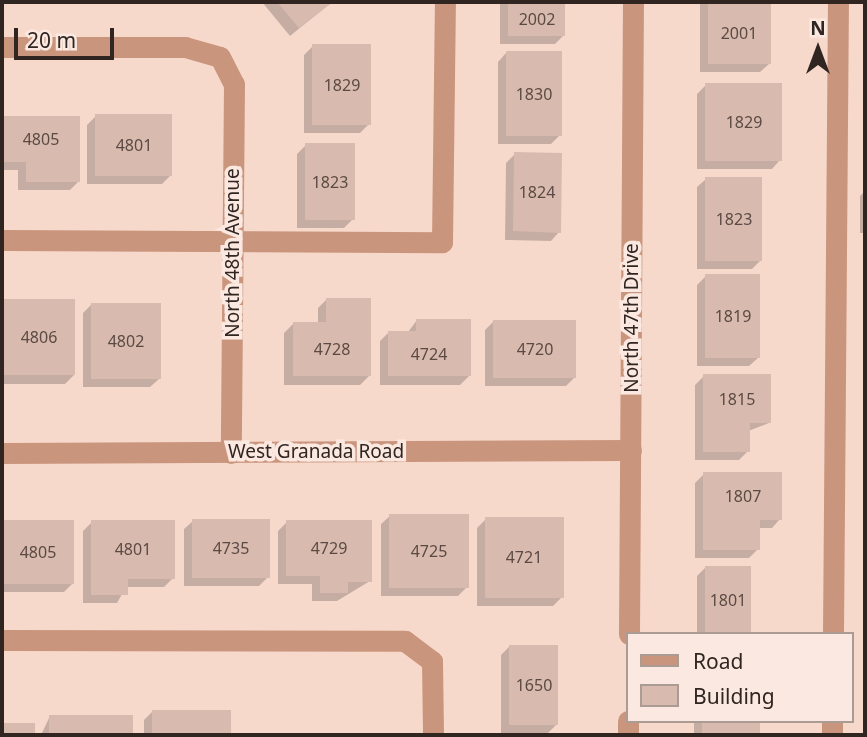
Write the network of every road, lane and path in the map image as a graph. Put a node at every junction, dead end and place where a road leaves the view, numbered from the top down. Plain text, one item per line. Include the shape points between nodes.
1 (445, 2) edge
2 (633, 2) edge
3 (838, 2) edge
4 (2, 47) edge
5 (2, 240) edge
6 (233, 240) junction
7 (631, 450) junction
8 (2, 453) edge
9 (231, 453) junction
10 (629, 632) edge
11 (833, 632) edge
12 (2, 640) edge
13 (433, 735) edge

1 - 6 street via 442,242
2 - 7 street, North 47th Drive
3 - 11 street
4 - 6 street, North 48th Avenue via 185,47 219,57 234,84
5 - 6 street
6 - 9 street, North 48th Avenue
7 - 9 street, West Granada Road
7 - 10 street, North 47th Drive
8 - 9 street, West Granada Road
12 - 13 street via 405,641 432,661

